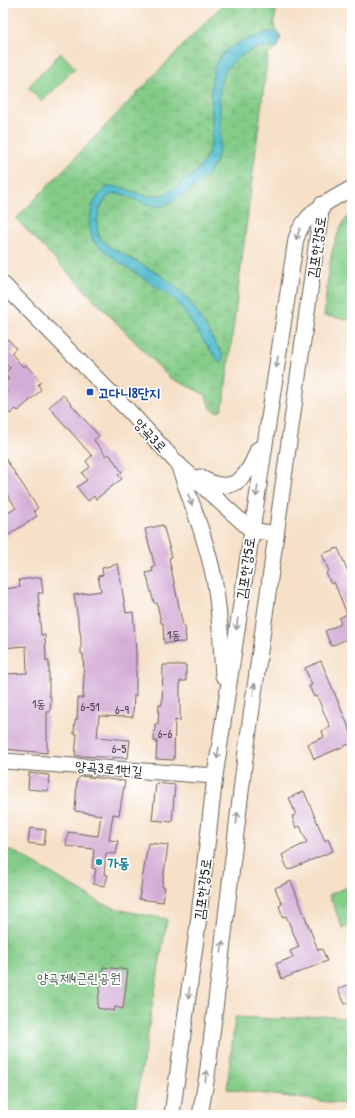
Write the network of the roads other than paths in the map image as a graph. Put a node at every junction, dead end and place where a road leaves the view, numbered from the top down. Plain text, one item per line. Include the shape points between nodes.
1 (352, 188) edge
2 (322, 204) junction
3 (3, 284) edge
4 (269, 420) junction
5 (177, 463) junction
6 (251, 530) junction
7 (276, 534) junction
8 (225, 708) junction
9 (3, 761) edge
10 (215, 776) junction
11 (172, 1115) edge
12 (200, 1115) edge

1 - 2 street
2 -> 4 street, 김포한강5로 via 303,222 296,239
2 - 7 street, 김포한강5로
3 - 5 street, 양곡3로
4 - 5 street via 247,474 237,483 212,485
4 -> 6 street, 김포한강5로
5 - 6 street, 양곡3로
5 -> 8 street via 214,578 220,614
6 - 7 street
6 -> 8 street, 김포한강5로
12 -> 7 street, 김포한강5로
8 -> 10 street, 김포한강5로
9 - 10 street, 양곡3로1번길
10 -> 11 street, 김포한강5로

